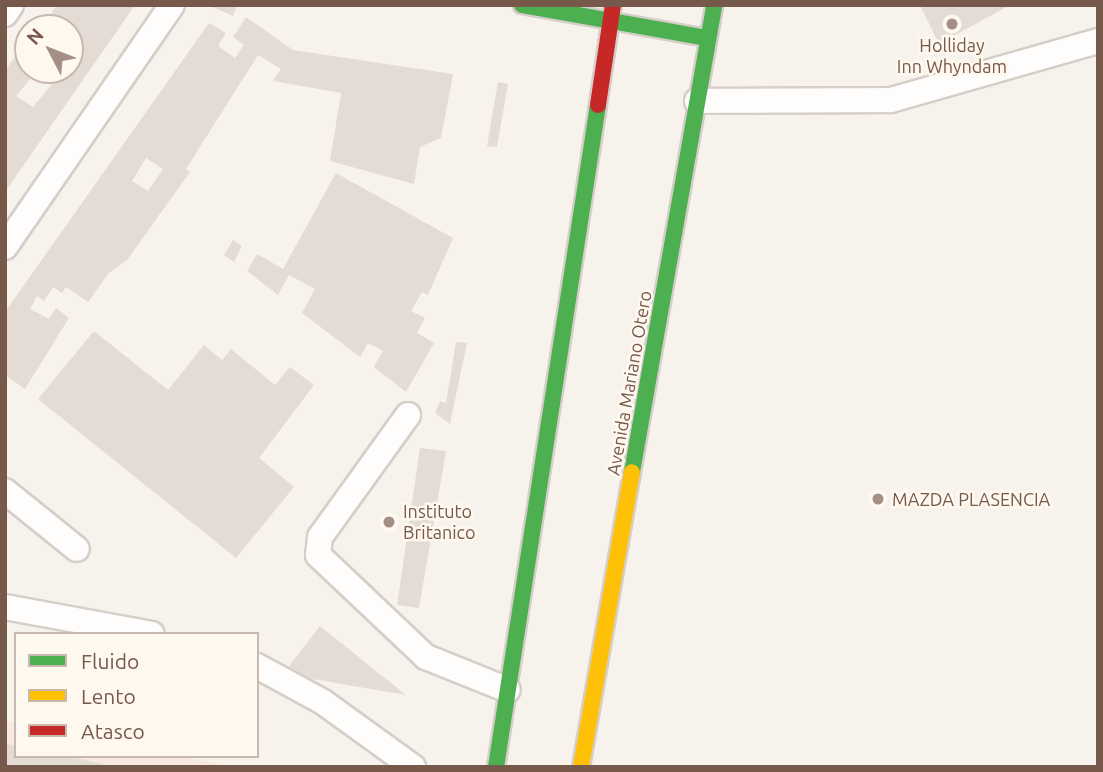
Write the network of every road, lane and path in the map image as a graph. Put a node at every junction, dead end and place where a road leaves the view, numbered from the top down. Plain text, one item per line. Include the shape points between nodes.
1 (11, 5) edge
2 (172, 5) edge
3 (522, 5) edge
4 (714, 5) edge
5 (612, 13) edge
6 (5, 14) edge
7 (708, 38) junction
8 (1098, 41) edge
9 (697, 101) junction
10 (5, 247) edge
11 (408, 415) dead end
12 (5, 491) edge
13 (77, 549) dead end
14 (5, 607) edge
15 (141, 632) edge
16 (259, 667) edge
17 (508, 690) junction
18 (413, 767) edge
19 (496, 767) edge
20 (581, 767) edge

1 - 6 lane
2 - 10 lane
3 - 5 main road
4 - 7 main road, Avenida Mariano Otero
5 - 7 main road
5 - 17 main road
7 - 9 main road, Avenida Mariano Otero
8 - 9 lane via 891,100
9 - 20 main road, Avenida Mariano Otero
11 - 17 lane via 320,537 318,555 426,657
12 - 13 lane
14 - 15 lane
16 - 18 lane via 323,702
17 - 19 main road

